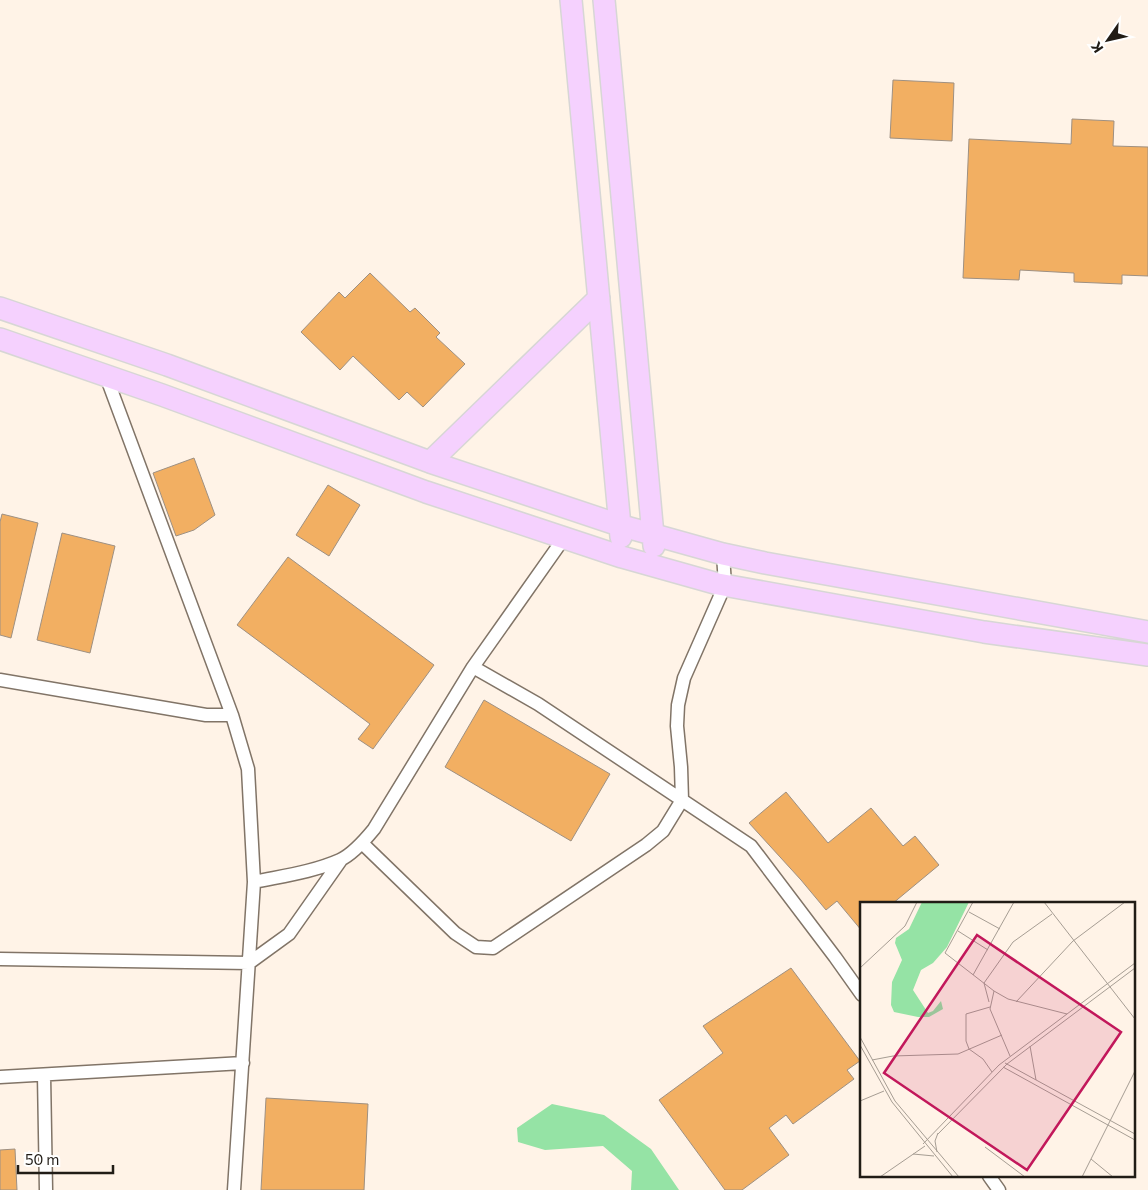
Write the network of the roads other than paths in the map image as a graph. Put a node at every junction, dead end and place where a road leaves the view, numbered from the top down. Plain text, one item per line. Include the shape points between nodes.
1 (571, 0) edge
2 (604, 0) edge
3 (598, 298) junction
4 (0, 308) edge
5 (0, 340) edge
6 (106, 376) junction
7 (430, 462) junction
8 (619, 526) junction
9 (652, 534) junction
10 (564, 538) junction
11 (723, 554) junction
12 (622, 557) junction
13 (656, 567) junction
14 (725, 585) junction
15 (1148, 632) edge
16 (1148, 655) edge
17 (473, 667) junction
18 (0, 680) edge
19 (232, 715) junction
20 (682, 800) junction
21 (362, 843) junction
22 (341, 860) junction
23 (254, 882) junction
24 (0, 959) edge
25 (249, 963) junction
26 (860, 992) edge
27 (243, 1063) junction
28 (44, 1075) junction
29 (0, 1078) edge
30 (990, 1178) edge
31 (46, 1190) edge
32 (234, 1190) edge
33 (999, 1190) edge

1 - 3 main road
2 - 9 main road
3 - 7 main road
3 - 8 main road
4 - 7 main road via 176,368
5 - 6 main road
6 - 10 main road via 426,492
6 - 19 street
7 - 8 main road
8 - 9 main road
8 - 12 main road
9 - 11 main road
9 - 13 main road
10 - 12 main road
10 - 17 street
11 - 14 street
11 - 15 main road
12 - 13 main road
13 - 14 main road
14 - 16 main road via 984,632
14 - 20 street via 684,678 678,705
17 - 20 street via 538,704
17 - 21 street via 374,829
18 - 19 street via 206,715
19 - 23 street via 248,769
20 - 21 street via 663,831 646,845 494,948 476,947 455,933
20 - 26 street via 751,846
21 - 22 street
22 - 23 street
22 - 25 street via 289,934
23 - 25 street
24 - 25 street
25 - 27 street
27 - 28 street
27 - 32 street
28 - 29 street
28 - 31 street
30 - 33 street

